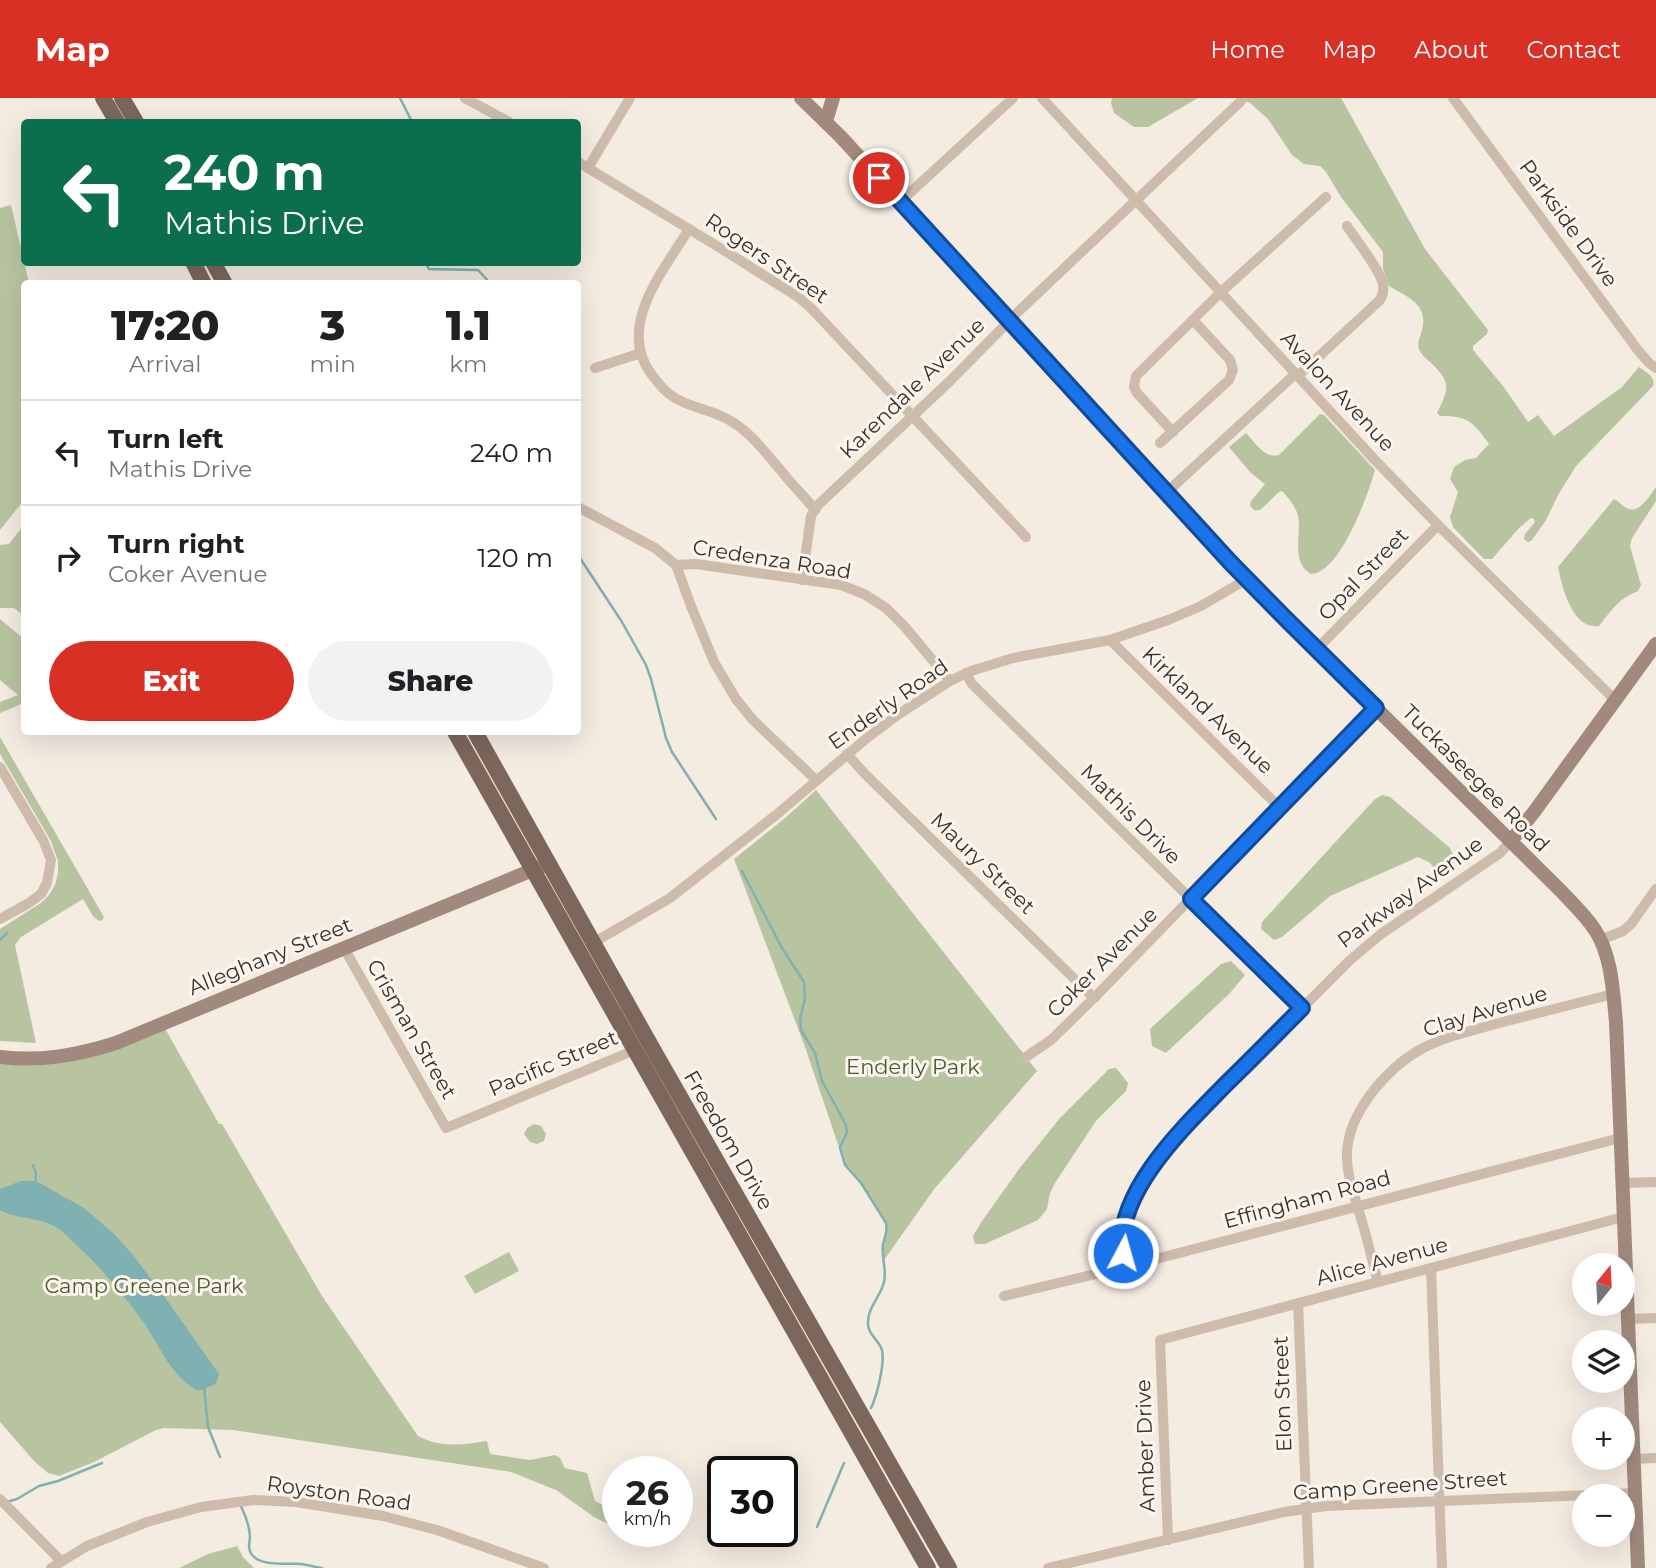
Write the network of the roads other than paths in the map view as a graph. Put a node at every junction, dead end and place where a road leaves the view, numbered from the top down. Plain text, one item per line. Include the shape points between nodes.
1 (103, 98) edge
2 (122, 98) edge
3 (465, 98) edge
4 (630, 98) edge
5 (801, 98) edge
6 (834, 98) edge
7 (1013, 98) edge
8 (1042, 98) edge
9 (1453, 98) edge
10 (1241, 101) dead end
11 (115, 119) edge
12 (134, 119) edge
13 (504, 119) edge
14 (825, 121) junction
15 (581, 164) edge
16 (588, 168) junction
17 (1326, 197) dead end
18 (1137, 201) junction
19 (900, 202) junction
20 (1347, 226) dead end
21 (689, 229) junction
22 (1221, 292) junction
23 (1010, 320) junction
24 (1193, 320) junction
25 (641, 353) junction
26 (595, 368) dead end
27 (1656, 368) edge
28 (1297, 375) junction
29 (914, 416) junction
30 (1173, 432) junction
31 (1160, 443) dead end
32 (1167, 492) junction
33 (581, 509) edge
34 (815, 510) junction
35 (1438, 525) junction
36 (1026, 537) dead end
37 (676, 565) junction
38 (1247, 579) junction
39 (802, 580) junction
40 (1110, 640) junction
41 (1656, 644) edge
42 (1316, 650) junction
43 (966, 673) junction
44 (950, 681) junction
45 (1615, 700) junction
46 (1376, 708) junction
47 (457, 735) edge
48 (477, 735) edge
49 (847, 754) junction
50 (0, 766) edge
51 (816, 780) junction
52 (1279, 807) junction
53 (1511, 841) junction
54 (549, 863) junction
55 (533, 871) junction
56 (1656, 890) edge
57 (1191, 899) junction
58 (0, 919) edge
59 (1601, 940) junction
60 (593, 943) junction
61 (344, 948) junction
62 (1613, 994) junction
63 (1094, 998) junction
64 (1302, 1008) junction
65 (635, 1050) junction
66 (0, 1056) edge
67 (1026, 1057) dead end
68 (695, 1121) junction
69 (446, 1128) joint
70 (1620, 1138) junction
71 (1656, 1182) edge
72 (1622, 1183) junction
73 (1357, 1206) junction
74 (1623, 1217) junction
75 (1129, 1266) junction
76 (1431, 1268) junction
77 (761, 1272) junction
78 (1378, 1282) junction
79 (1004, 1296) dead end
80 (1298, 1303) junction
81 (1656, 1318) edge
82 (1628, 1319) junction
83 (808, 1320) junction
84 (1160, 1351) joint
85 (1632, 1407) edge
86 (1656, 1458) edge
87 (1635, 1459) edge
88 (1635, 1493) edge
89 (1572, 1496) edge
90 (0, 1499) edge
91 (1440, 1501) junction
92 (1306, 1508) junction
93 (1168, 1540) junction
94 (61, 1561) junction
95 (51, 1568) edge
96 (544, 1568) edge
97 (928, 1568) edge
98 (948, 1568) edge
99 (1048, 1568) edge
100 (1308, 1568) edge
101 (1442, 1568) edge
102 (1638, 1568) edge

1 - 11 main road
2 - 12 main road
3 - 13 street
4 - 16 street
5 - 14 main road, Tuckaseegee Road
6 - 14 main road
7 - 19 street
8 - 18 street, Avalon Avenue
9 - 27 street, Parkside Drive via 1637,349
10 - 18 street, Karendale Avenue
14 - 19 main road, Tuckaseegee Road
15 - 16 street, Rogers Street
16 - 21 street, Rogers Street
17 - 22 street
18 - 22 street, Avalon Avenue
18 - 23 street, Karendale Avenue
19 - 23 main road, Tuckaseegee Road
20 - 28 street via 1379,274 1383,293
21 - 25 street via 647,299 640,321
21 - 29 street, Rogers Street via 811,308
22 - 24 street
22 - 28 street, Avalon Avenue
23 - 29 street, Karendale Avenue
23 - 32 main road, Tuckaseegee Road
24 - 30 street via 1134,382 1137,393
24 - 30 street via 1230,360 1233,370
25 - 26 street
25 - 34 street via 663,388 684,403 737,425
28 - 32 street
28 - 35 street, Avalon Avenue
29 - 34 street, Karendale Avenue
29 - 36 street, Rogers Street
30 - 31 street
32 - 38 main road, Tuckaseegee Road
33 - 37 street via 655,548
34 - 39 street
35 - 42 street, Opal Street
35 - 45 street, Avalon Avenue
37 - 39 street, Credenza Road
37 - 51 street via 714,662 737,699
38 - 40 street, Enderly Road via 1201,606
38 - 42 main road, Tuckaseegee Road
39 - 44 street, Credenza Road via 841,585 875,600 905,627
40 - 43 street, Enderly Road via 1013,658
40 - 52 street, Kirkland Avenue
41 - 45 main road, Parkway Avenue
42 - 46 main road, Tuckaseegee Road
43 - 44 street, Enderly Road
43 - 57 street, Mathis Drive via 972,684
44 - 49 street, Enderly Road
45 - 53 main road, Parkway Avenue
46 - 52 street, Coker Avenue
46 - 53 main road, Tuckaseegee Road
47 - 55 main road, Freedom Drive
48 - 54 main road, Freedom Drive
49 - 51 street, Enderly Road
49 - 63 street, Maury Street
50 - 58 street via 51,860 40,894
51 - 60 street, Enderly Road via 670,898
52 - 57 street, Coker Avenue
53 - 59 main road, Tuckaseegee Road
53 - 64 street, Parkway Avenue via 1381,934
54 - 55 main road, Alleghany Street
54 - 60 main road, Freedom Drive
55 - 61 main road, Alleghany Street
55 - 65 main road, Freedom Drive
56 - 59 street via 1631,924
57 - 63 street, Coker Avenue
57 - 64 street, Mathis Drive
59 - 62 main road, Tuckaseegee Road
60 - 68 main road, Freedom Drive
61 - 66 main road, Alleghany Street via 92,1051 41,1059
61 - 69 street, Crisman Street
62 - 70 main road, Tuckaseegee Road
62 - 73 street, Clay Avenue via 1462,1033 1401,1063 1365,1103 1351,1129 1347,1167
63 - 67 street, Coker Avenue via 1051,1040
64 - 75 street, Parkway Avenue via 1167,1146 1146,1177 1122,1232
65 - 68 main road via 648,1051 677,1104
65 - 69 street, Pacific Street
65 - 77 main road, Freedom Drive
68 - 83 main road, Freedom Drive
70 - 72 main road, Tuckaseegee Road
70 - 73 street, Effingham Road
71 - 72 street
72 - 74 main road, Tuckaseegee Road
73 - 75 street, Effingham Road
73 - 78 street, Clay Avenue
74 - 76 street, Alice Avenue
74 - 82 main road, Tuckaseegee Road
75 - 79 street, Effingham Road
76 - 78 street, Alice Avenue
76 - 91 street
77 - 83 main road via 778,1287 797,1319
77 - 97 main road, Freedom Drive
78 - 80 street, Alice Avenue
80 - 84 street, Alice Avenue via 1160,1340
80 - 92 street, Elon Street
81 - 82 street
82 - 85 main road, Tuckaseegee Road
83 - 98 main road, Freedom Drive
84 - 93 street, Amber Drive
86 - 87 street
88 - 102 main road, Tuckaseegee Road
89 - 91 street, Camp Greene Street
90 - 94 street
91 - 92 street, Camp Greene Street
91 - 101 street
92 - 93 street, Camp Greene Street
92 - 100 street, Elon Street
93 - 99 street, Camp Greene Street
94 - 95 street, Royston Road
94 - 96 street, Royston Road via 147,1521 230,1502 279,1500 413,1523

